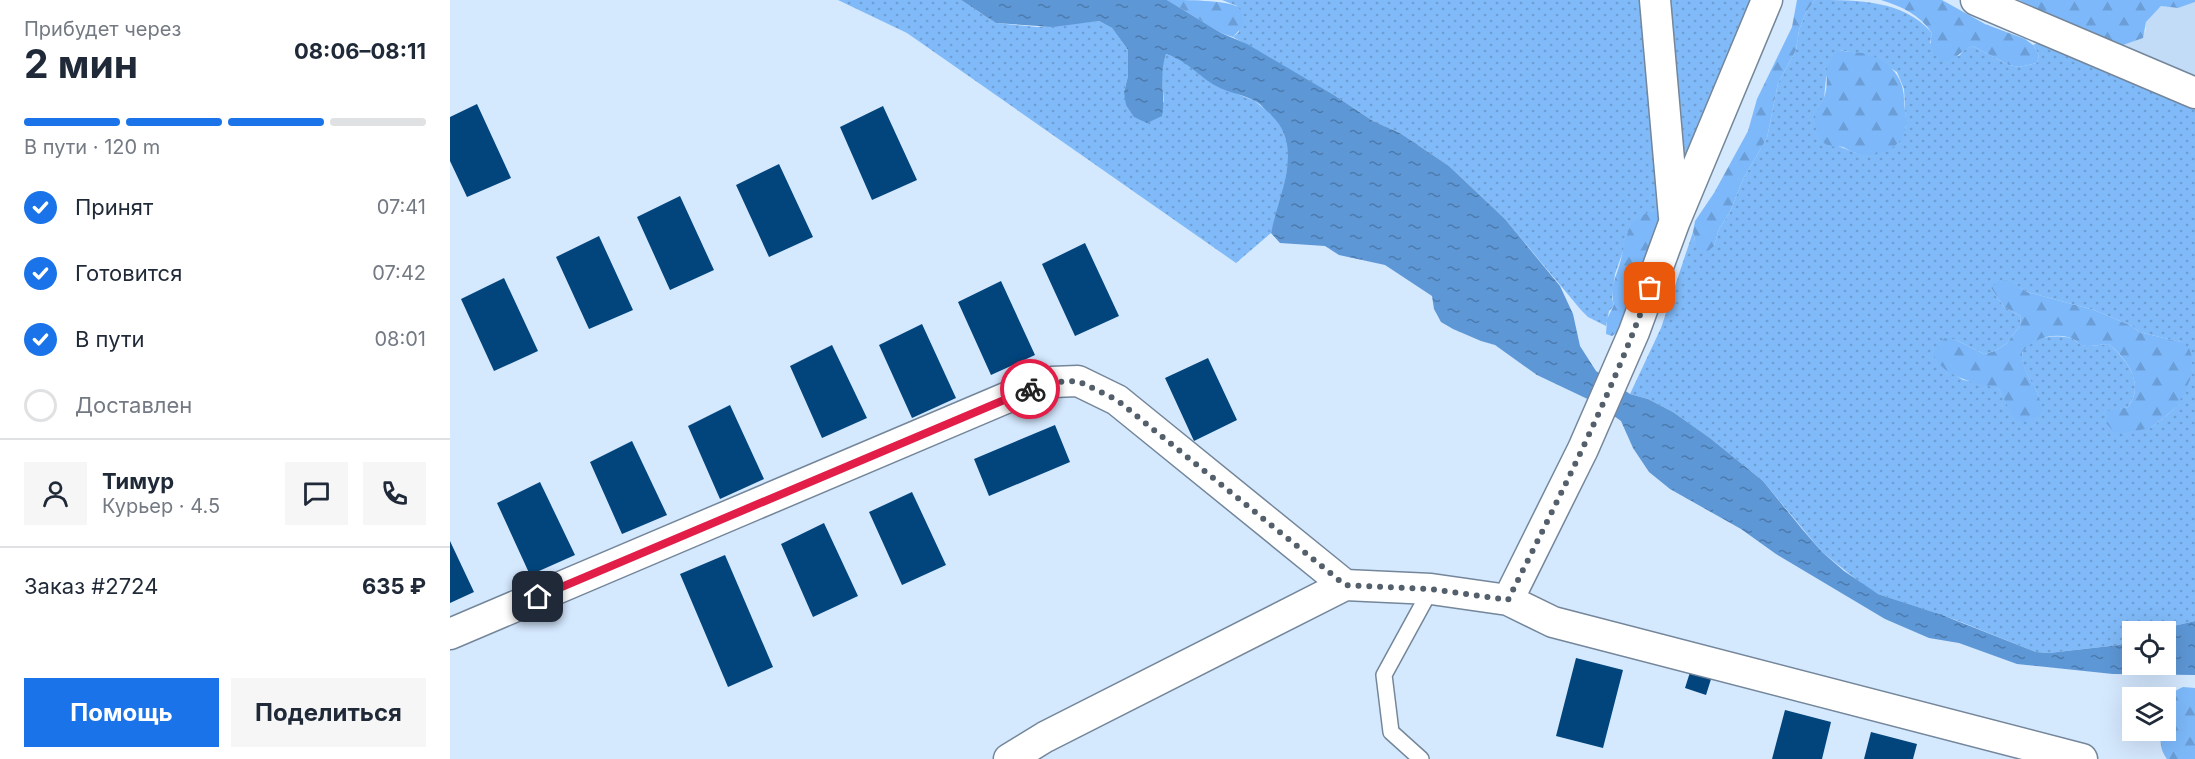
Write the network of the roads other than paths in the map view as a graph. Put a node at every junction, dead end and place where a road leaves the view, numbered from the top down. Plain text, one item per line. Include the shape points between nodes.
1 (1655, 0) edge
2 (1767, 0) edge
3 (1976, 0) edge
4 (2195, 93) edge
5 (1674, 223) junction
6 (1345, 585) junction
7 (1431, 589) junction
8 (1508, 600) junction
9 (450, 634) edge
10 (1009, 759) edge
11 (1421, 759) edge
12 (2082, 759) edge

1 - 5 street
2 - 5 street
3 - 4 street
5 - 8 street via 1634,332 1583,449
6 - 7 street
6 - 9 street via 1117,400 1078,381 1052,382 1020,392
6 - 10 street via 1045,736
7 - 8 street
7 - 11 lane via 1384,675 1391,732
8 - 12 street via 1553,622

